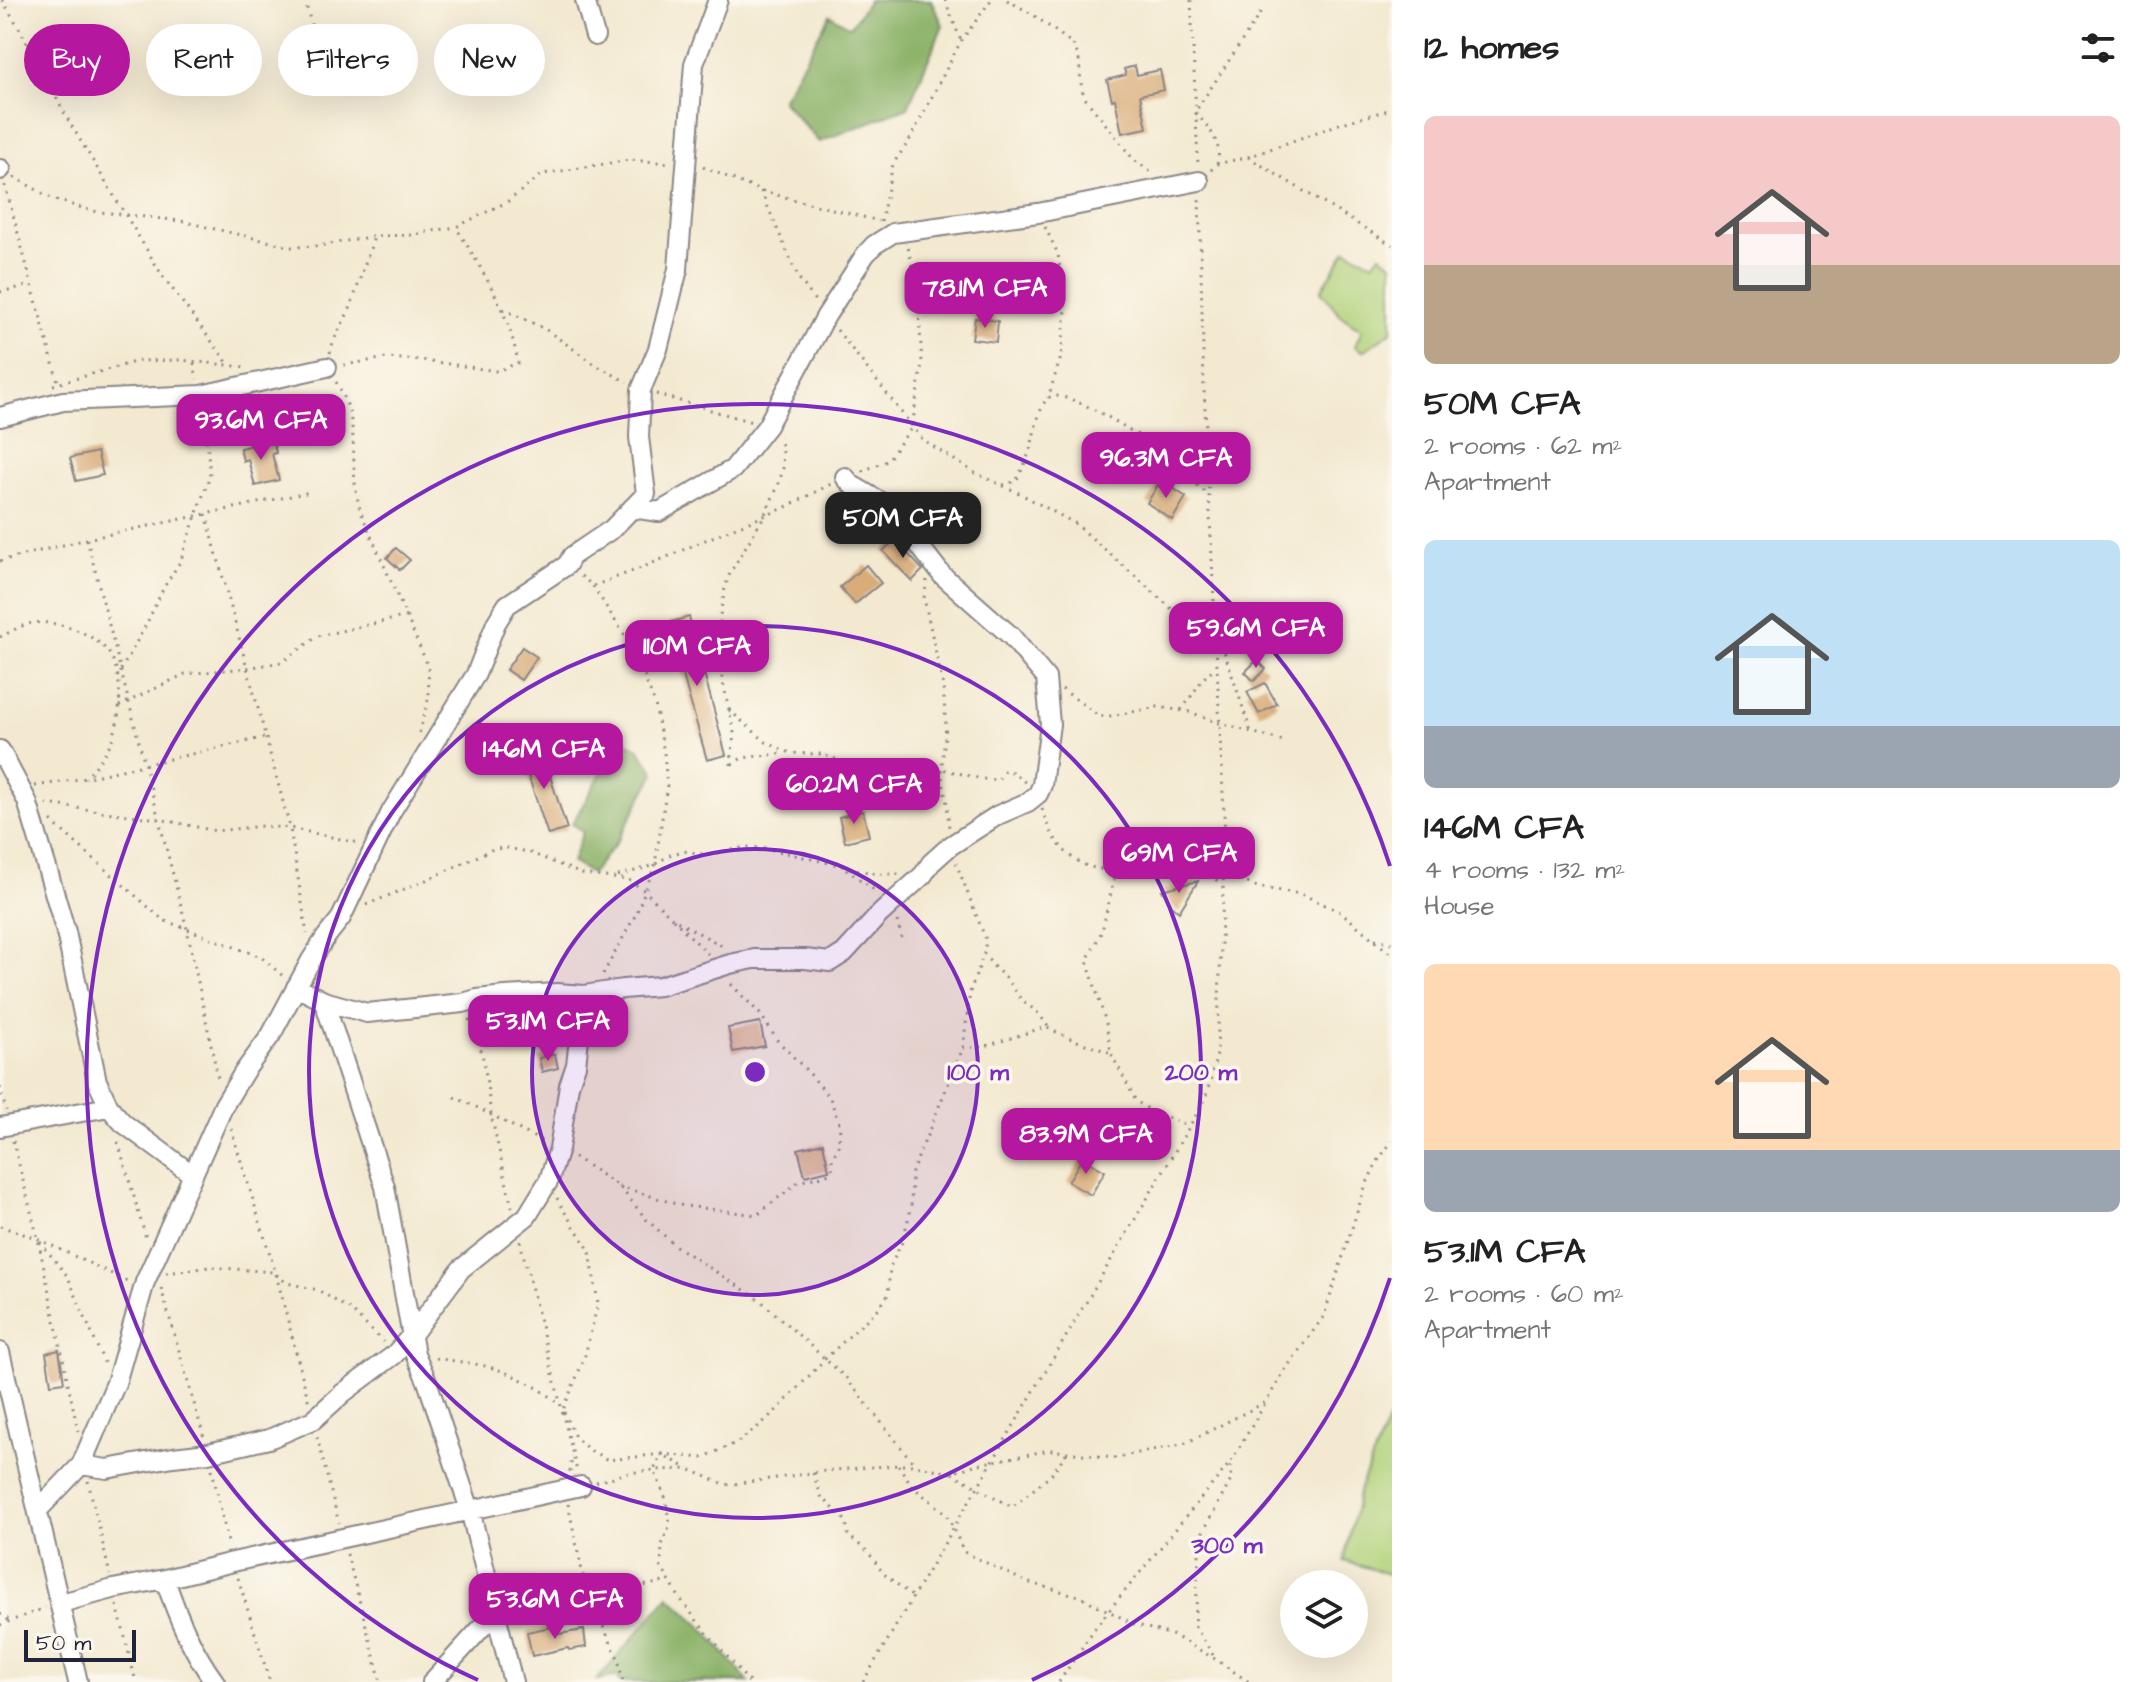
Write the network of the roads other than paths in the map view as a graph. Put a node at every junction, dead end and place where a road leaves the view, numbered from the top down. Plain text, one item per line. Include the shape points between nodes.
1 (585, 0) edge
2 (718, 0) edge
3 (595, 36) dead end
4 (1199, 181) road end
5 (327, 367) road end
6 (0, 417) edge
7 (845, 477) road end
8 (632, 508) junction
9 (0, 750) edge
10 (296, 987) junction
11 (584, 995) junction
12 (324, 1001) junction
13 (109, 1107) junction
14 (5, 1126) edge
15 (193, 1175) junction
16 (413, 1345) junction
17 (0, 1352) edge
18 (81, 1465) junction
19 (575, 1487) road end
20 (39, 1509) junction
21 (470, 1510) junction
22 (165, 1579) junction
23 (61, 1603) junction
24 (495, 1613) junction
25 (78, 1682) edge
26 (215, 1682) edge
27 (432, 1682) edge
28 (513, 1682) edge

1 - 3 street
2 - 8 street via 694,64 678,269 658,349 641,390 639,437 646,494
4 - 8 street via 1038,213 887,227 826,316 767,426 733,469 659,512
5 - 6 street via 201,395 60,392
7 - 11 street via 879,501 942,575 1011,636 1046,678 1050,724 1038,794 950,846 830,962 754,959 660,986
8 - 10 street via 567,565 507,605 476,674 391,812 341,918
9 - 13 street via 23,795 66,932 97,1081
10 - 12 street
10 - 15 street via 224,1105
11 - 12 street via 505,996 367,1013
11 - 16 street via 576,1065 549,1180 527,1216 461,1269
12 - 16 street via 385,1187
13 - 14 street
13 - 15 street
15 - 18 street via 145,1282 116,1383
16 - 18 street via 313,1420 269,1439 107,1469
16 - 21 street
17 - 20 street
18 - 20 street
19 - 21 street
20 - 23 street
21 - 22 street
21 - 24 street
22 - 23 street
22 - 26 street via 176,1612
23 - 25 street
24 - 27 street
24 - 28 street

